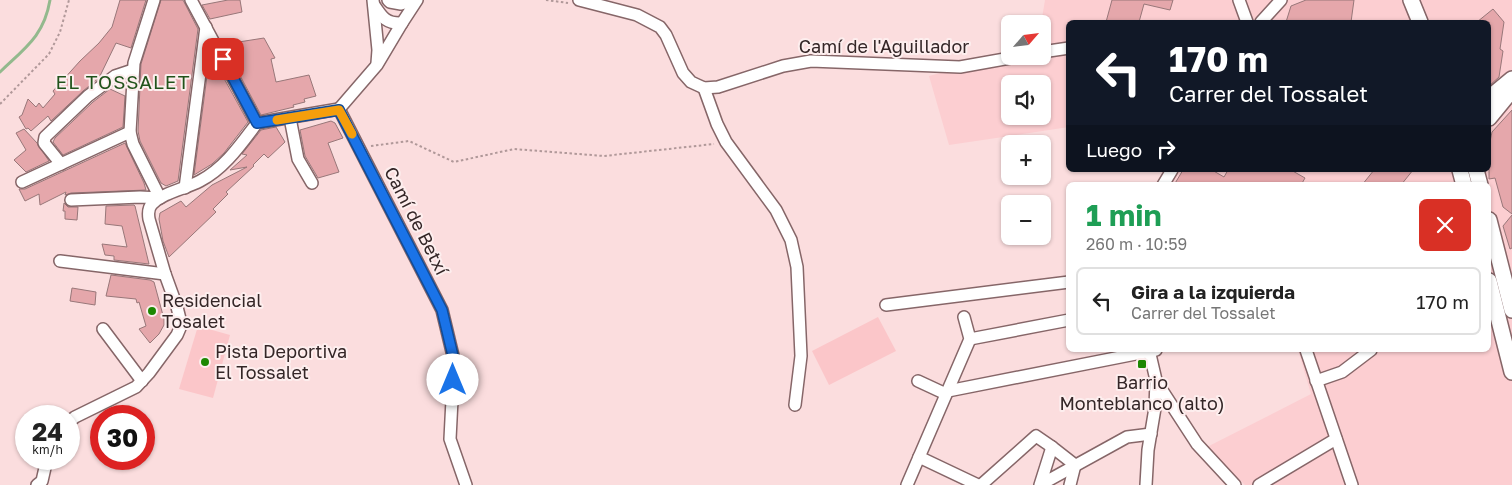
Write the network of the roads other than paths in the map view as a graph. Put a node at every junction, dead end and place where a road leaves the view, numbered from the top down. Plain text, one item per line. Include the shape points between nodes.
1 (154, 0) edge
2 (192, 0) edge
3 (416, 0) edge
4 (580, 0) edge
5 (1238, 0) edge
6 (1281, 0) edge
7 (1411, 0) edge
8 (389, 1) edge
9 (373, 2) edge
10 (1246, 20) edge
11 (1263, 20) edge
12 (1419, 20) edge
13 (402, 22) junction
14 (206, 28) junction
15 (1066, 48) edge
16 (1051, 51) edge
17 (1001, 60) edge
18 (377, 65) junction
19 (133, 70) junction
20 (1512, 79) edge
21 (704, 88) junction
22 (1512, 90) edge
23 (1491, 96) edge
24 (339, 110) junction
25 (1491, 116) edge
26 (290, 118) junction
27 (257, 123) junction
28 (130, 132) junction
29 (61, 164) junction
30 (22, 182) dead end
31 (312, 183) dead end
32 (185, 188) junction
33 (160, 198) junction
34 (71, 200) dead end
35 (1491, 226) edge
36 (60, 261) dead end
37 (165, 274) junction
38 (1508, 279) edge
39 (1066, 282) edge
40 (1491, 289) edge
41 (886, 305) dead end
42 (1512, 310) edge
43 (964, 317) dead end
44 (1066, 321) edge
45 (103, 330) dead end
46 (970, 340) junction
47 (1147, 352) edge
48 (1152, 352) edge
49 (1307, 352) edge
50 (1368, 352) edge
51 (1512, 372) edge
52 (1156, 380) junction
53 (142, 381) junction
54 (918, 381) dead end
55 (1316, 381) junction
56 (947, 392) junction
57 (796, 405) dead end
58 (80, 415) edge
59 (1151, 434) junction
60 (1336, 439) junction
61 (1052, 447) junction
62 (919, 457) junction
63 (1075, 465) junction
64 (44, 470) edge
65 (37, 485) edge
66 (466, 485) edge
67 (907, 485) edge
68 (979, 485) edge
69 (1070, 485) edge
70 (1146, 485) edge
71 (1235, 485) edge
72 (1259, 485) edge
73 (1352, 485) edge

1 - 19 street
2 - 14 street
3 - 8 street via 401,4
3 - 13 street
4 - 21 street via 637,15 660,27 684,73 691,82
5 - 10 street
6 - 11 street
7 - 12 main road
8 - 13 street
9 - 13 street via 392,24
9 - 18 street
13 - 18 street
14 - 27 street
14 - 32 street
15 - 16 street
17 - 21 street, Camí de l'Aguillador via 960,67 811,61 783,66 718,88
18 - 24 street
19 - 28 street
19 - 29 street via 114,76 45,136 44,143
20 - 23 main road
21 - 57 street via 726,142 776,210 791,240 797,267 801,356
22 - 25 main road
24 - 26 street
24 - 66 street, Camí de Betxí via 442,310 454,360 450,438
26 - 27 street
26 - 31 street via 298,159
27 - 32 street via 221,166
28 - 29 street
28 - 33 street
29 - 30 street
32 - 33 street
33 - 34 street
33 - 37 street via 150,207 148,214
35 - 38 main road
36 - 37 street
37 - 53 street via 177,307 180,328
38 - 42 main road
39 - 41 street
40 - 51 main road
43 - 46 street
44 - 46 street
45 - 53 street
46 - 56 street
47 - 56 street
48 - 52 street
49 - 55 street
50 - 55 street via 1342,372
52 - 59 street via 1156,408
52 - 71 street via 1197,444
53 - 58 street
54 - 56 street
55 - 60 street
56 - 62 street
59 - 63 street via 1127,437
59 - 70 street
60 - 72 street
60 - 73 street
61 - 63 street
61 - 63 street via 1040,485
61 - 68 street via 1036,436
62 - 67 street
62 - 68 street
63 - 69 street
64 - 65 street via 42,481

